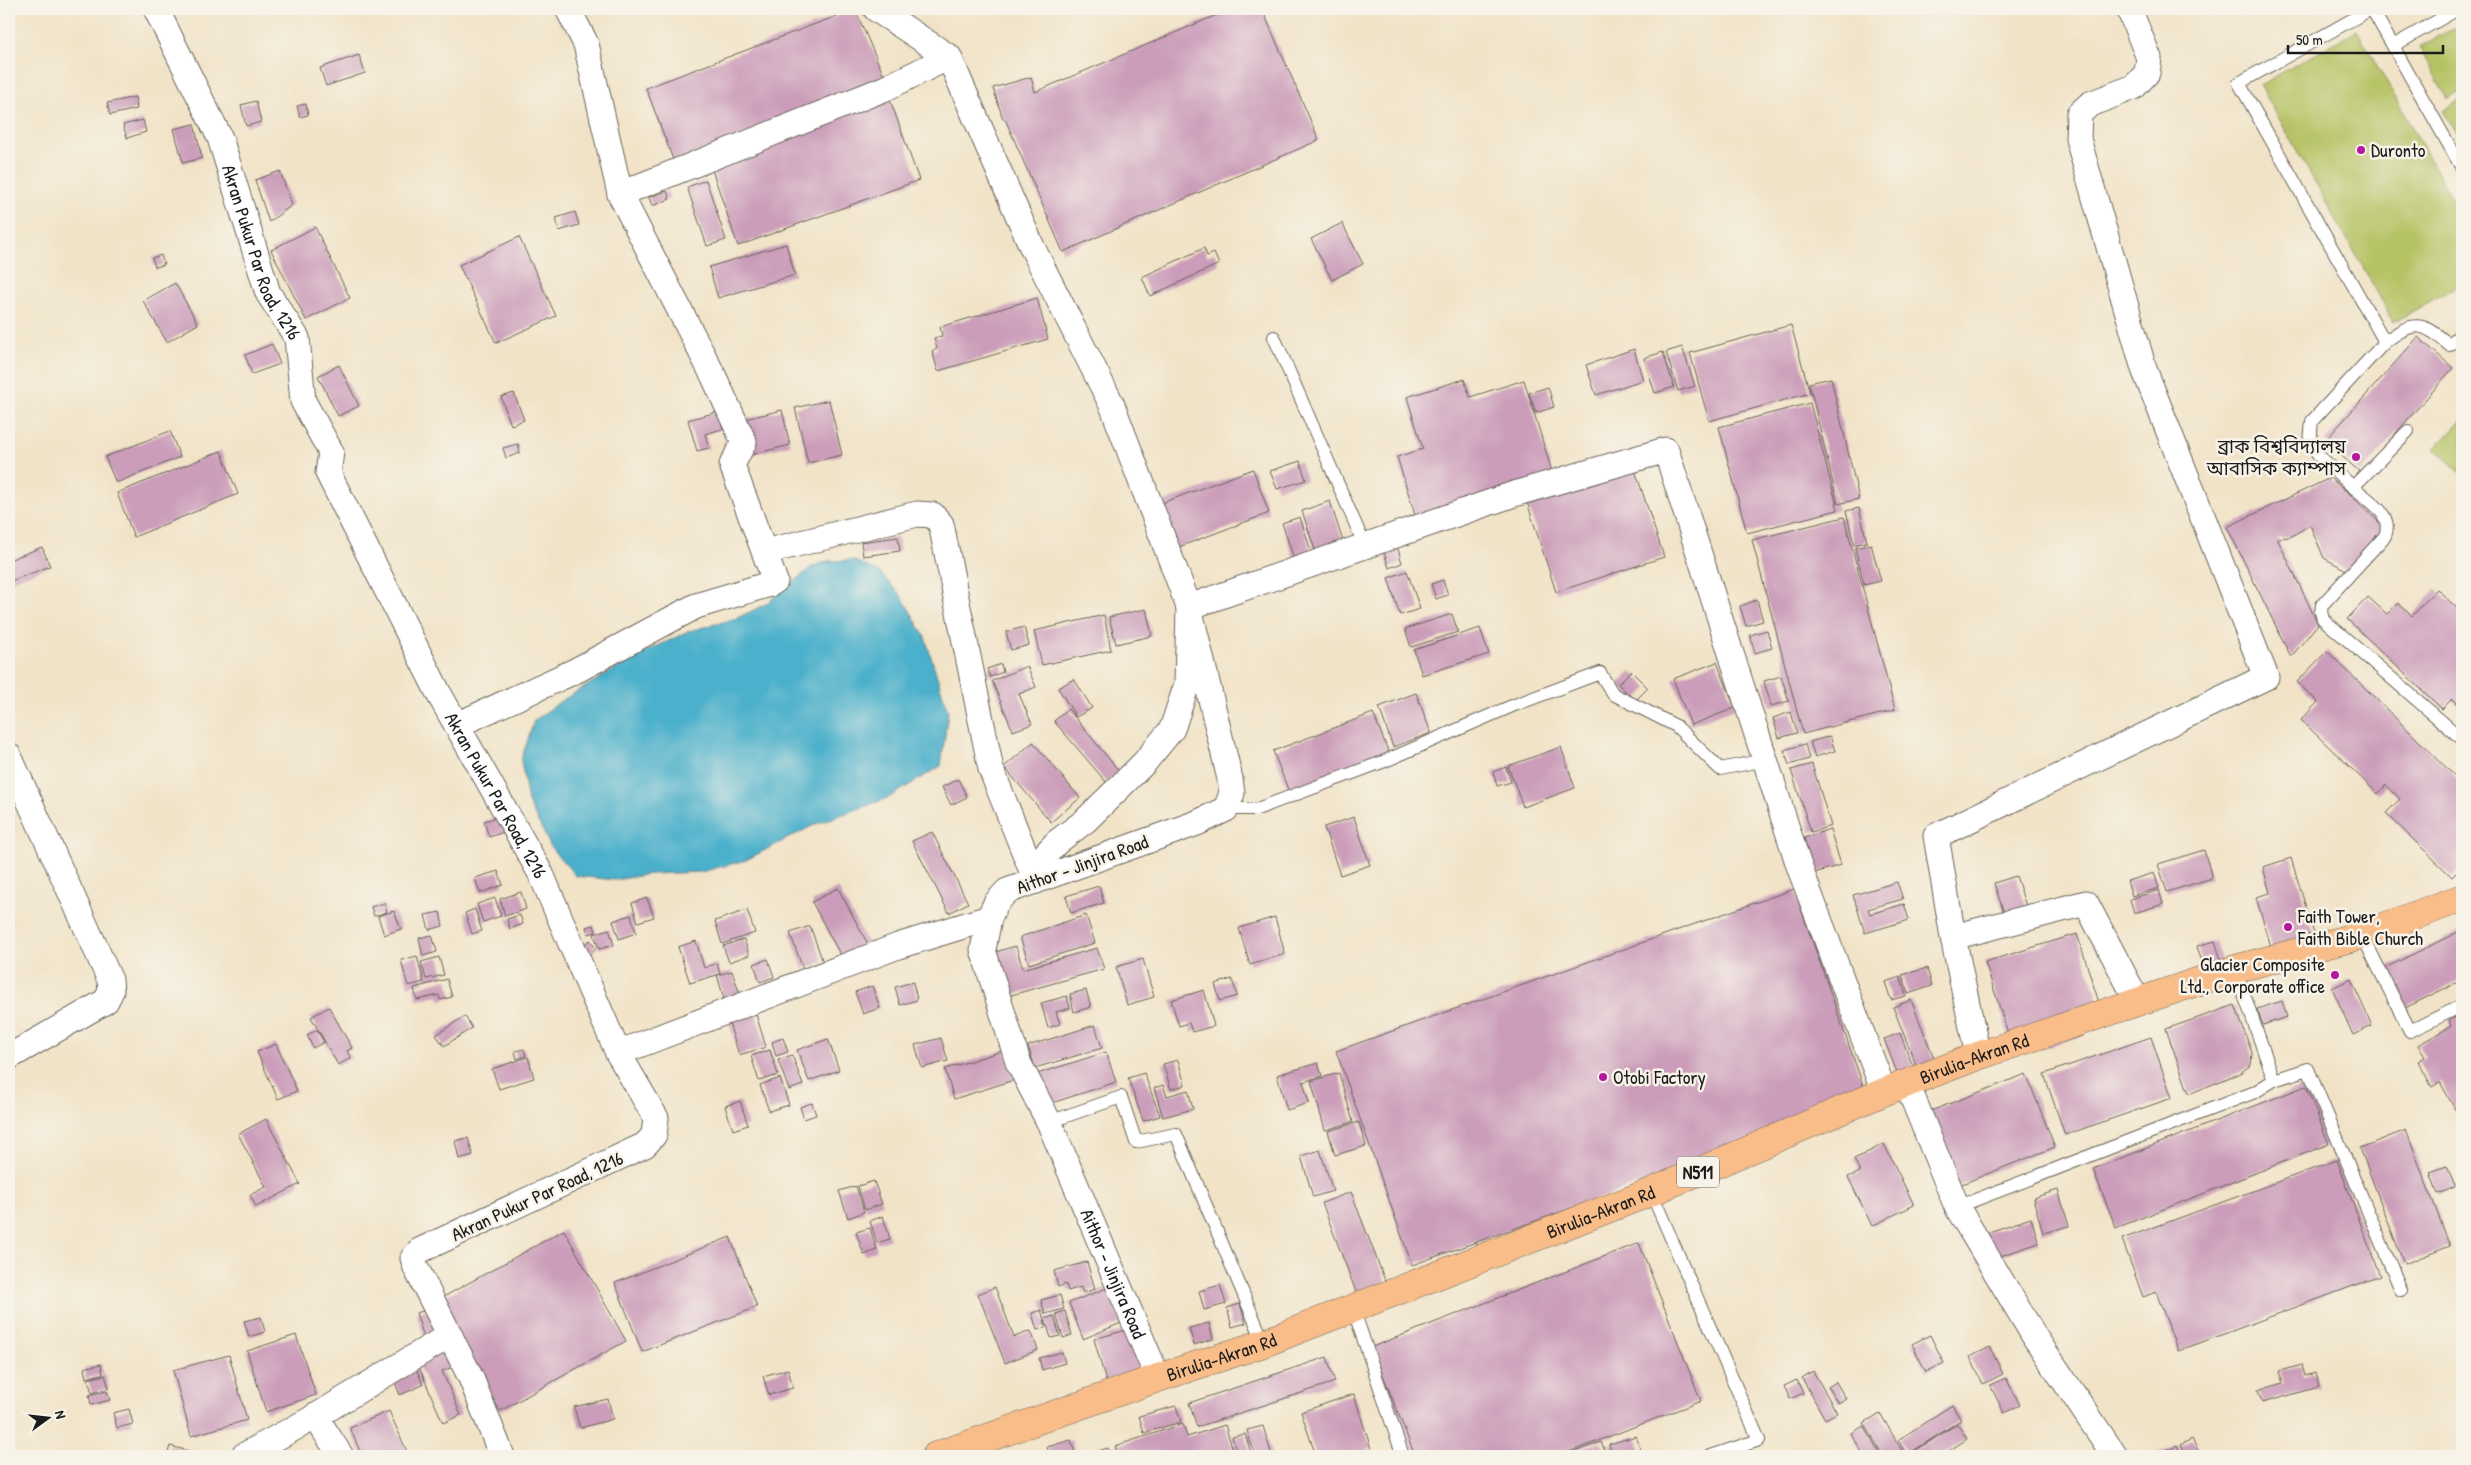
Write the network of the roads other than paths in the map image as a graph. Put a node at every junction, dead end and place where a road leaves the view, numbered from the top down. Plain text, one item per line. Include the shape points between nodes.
1 (156, 9) edge
2 (568, 9) edge
3 (876, 9) edge
4 (2129, 9) edge
5 (2371, 9) edge
6 (2458, 9) edge
7 (2393, 46) junction
8 (949, 57) junction
9 (2462, 168) edge
10 (620, 194) junction
11 (2462, 333) edge
12 (1274, 337) dead end
13 (2385, 342) junction
14 (2408, 431) dead end
15 (2354, 487) junction
16 (1365, 546) junction
17 (765, 552) junction
18 (1189, 607) junction
19 (457, 725) junction
20 (2462, 739) edge
21 (9, 756) edge
22 (1765, 760) junction
23 (1226, 809) junction
24 (1036, 881) junction
25 (2462, 898) edge
26 (989, 918) junction
27 (2362, 935) junction
28 (1953, 937) junction
29 (2235, 969) junction
30 (2138, 1002) junction
31 (2459, 1007) dead end
32 (618, 1053) junction
33 (1978, 1056) junction
34 (9, 1058) edge
35 (2274, 1080) junction
36 (1896, 1088) junction
37 (1049, 1122) junction
38 (1651, 1192) junction
39 (1957, 1207) junction
40 (2401, 1290) dead end
41 (1353, 1308) junction
42 (450, 1335) junction
43 (1264, 1343) junction
44 (1158, 1378) junction
45 (315, 1416) junction
46 (243, 1456) edge
47 (341, 1456) edge
48 (502, 1456) edge
49 (936, 1456) edge
50 (1403, 1456) edge
51 (1711, 1456) edge
52 (2115, 1456) edge

1 - 19 street, Akran Pukur Par Road, 1216 via 220,138 268,293 297,338 303,401 331,452 328,473
2 - 10 street via 586,44
3 - 8 street
4 - 28 street via 2149,58 2146,73 2134,87 2090,104 2079,114 2078,139 2144,369 2266,677 1936,836
5 - 7 lane
5 - 13 lane via 2239,83
6 - 7 lane
7 - 9 lane
8 - 10 street via 886,88
8 - 18 street via 1032,247 1112,405
10 - 17 street via 744,442 732,465
11 - 13 lane via 2449,345 2430,329 2417,325 2406,327
12 - 16 lane
13 - 15 lane via 2312,421 2310,442 2318,455
14 - 15 lane
15 - 20 lane via 2383,513 2388,529 2378,546 2322,605 2323,619
16 - 18 street
16 - 22 street via 1514,494 1666,450
17 - 19 street via 775,581 770,584 696,606 577,670
17 - 24 street via 917,514 933,515 941,524 991,769
18 - 23 street via 1230,779 1232,793
18 - 24 street via 1187,684 1172,729 1144,763 1045,855
19 - 32 street, Akran Pukur Par Road, 1216 via 541,874
21 - 34 street via 110,980 111,992 106,1000
22 - 23 lane via 1720,769 1676,726 1613,694 1600,673 1512,706 1385,761 1257,809
22 - 36 street via 1799,866
23 - 24 street, Aithor - Jinjira Road via 1197,823
24 - 26 street, Aithor - Jinjira Road via 1007,892 996,903
25 - 27 highway, Birulia-Akran Rd / N511
26 - 32 street via 898,946
26 - 37 street, Aithor - Jinjira Road via 983,950 1018,1062
27 - 29 highway, Birulia-Akran Rd / N511
27 - 31 lane via 2410,1031
28 - 30 street via 2086,903
28 - 33 street
29 - 30 highway, Birulia-Akran Rd / N511
29 - 35 lane
30 - 33 highway, Birulia-Akran Rd / N511
32 - 42 street, Akran Pukur Par Road, 1216 via 656,1118 654,1135 645,1145 418,1252 413,1258 416,1268
33 - 36 highway, Birulia-Akran Rd / N511
35 - 39 lane via 2255,1092
35 - 40 lane via 2308,1069
36 - 38 highway, Birulia-Akran Rd / N511
36 - 39 street
37 - 43 lane via 1121,1097 1136,1142 1176,1134
37 - 44 street, Aithor - Jinjira Road
38 - 41 highway, Birulia-Akran Rd / N511
38 - 51 lane via 1758,1440
39 - 52 street via 2036,1339
41 - 43 highway, Birulia-Akran Rd / N511
41 - 50 lane
42 - 45 street
42 - 48 street, Akran Pukur Par Road, 1216
43 - 44 highway, Birulia-Akran Rd / N511
44 - 49 highway, Birulia-Akran Rd / N511
45 - 46 street
45 - 47 street

